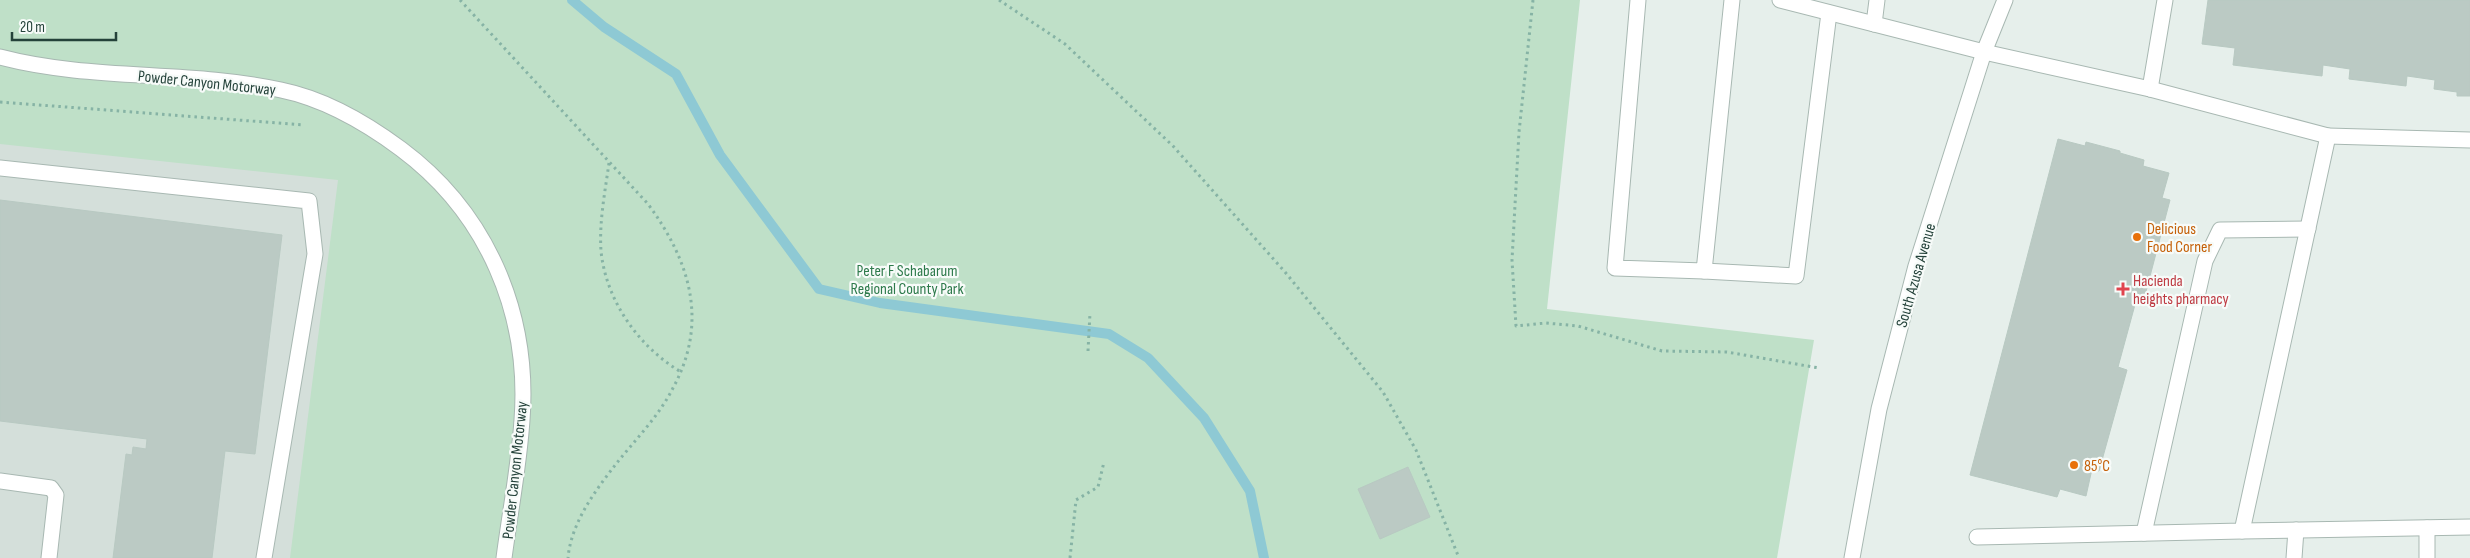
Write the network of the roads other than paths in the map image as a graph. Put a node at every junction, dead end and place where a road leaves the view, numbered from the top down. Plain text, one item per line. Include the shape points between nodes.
1 (1638, 0) edge
2 (1732, 0) edge
3 (1780, 0) edge
4 (1877, 0) edge
5 (2006, 0) edge
6 (2165, 0) edge
7 (1830, 13) junction
8 (1874, 24) junction
9 (1984, 52) junction
10 (0, 56) edge
11 (2150, 89) junction
12 (2328, 136) junction
13 (2470, 140) edge
14 (0, 168) edge
15 (2308, 230) junction
16 (1704, 270) junction
17 (0, 481) edge
18 (2470, 527) edge
19 (2428, 528) junction
20 (2296, 530) junction
21 (2242, 531) junction
22 (2144, 533) junction
23 (1977, 537) dead end
24 (49, 558) edge
25 (264, 558) edge
26 (504, 558) edge
27 (1852, 558) edge
28 (2294, 558) edge
29 (2427, 558) edge

1 - 16 street via 1615,268
2 - 16 street
3 - 7 street
4 - 8 street
5 - 9 street, South Azusa Avenue
6 - 11 street
7 - 8 street
7 - 16 street via 1796,276
8 - 9 street
9 - 11 street
9 - 27 street, South Azusa Avenue via 1916,266 1879,410
10 - 26 street, Powder Canyon Motorway via 45,66 245,83 283,90 311,98 377,130 439,180 459,203 495,263 516,329 521,359 522,418
11 - 12 street
12 - 13 street
12 - 15 street
14 - 25 street via 310,201 315,254
15 - 21 street
15 - 22 street via 2220,230 2205,262
17 - 24 street via 51,488 56,495
18 - 19 street
19 - 20 street
19 - 29 street
20 - 21 street
20 - 28 street
21 - 22 street
22 - 23 street

